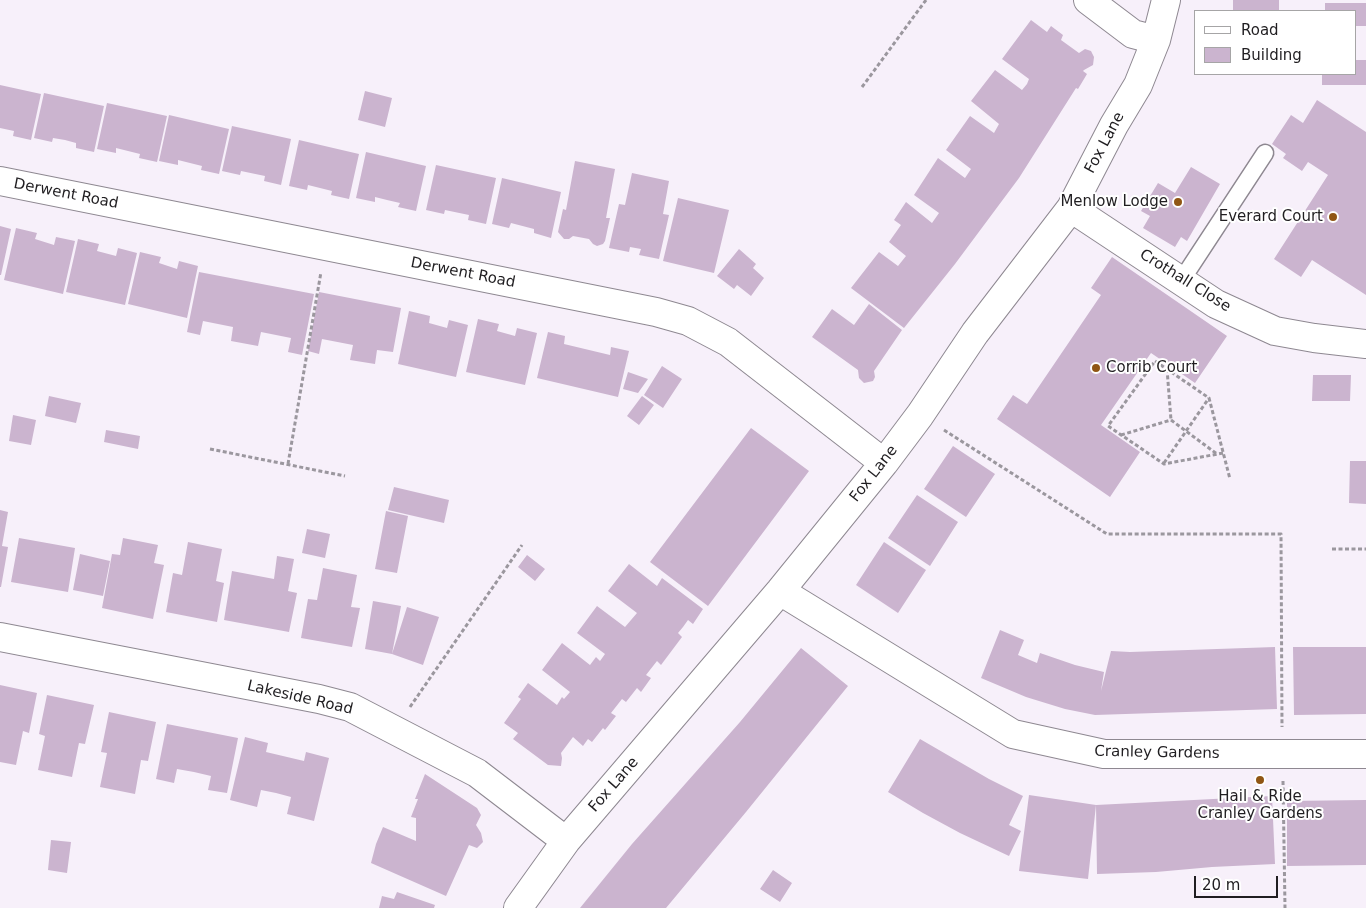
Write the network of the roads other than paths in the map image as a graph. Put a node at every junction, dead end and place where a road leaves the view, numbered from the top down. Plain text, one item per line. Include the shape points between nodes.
1 (1088, 0) edge
2 (1166, 0) edge
3 (1156, 40) junction
4 (1265, 153) dead end
5 (0, 181) edge
6 (1071, 208) junction
7 (1181, 281) junction
8 (1366, 344) edge
9 (884, 463) junction
10 (780, 591) junction
11 (0, 637) edge
12 (1366, 754) edge
13 (566, 841) junction
14 (518, 908) edge

1 - 3 street via 1133,34
2 - 3 street, Fox Lane
3 - 6 street, Fox Lane via 1138,85
4 - 7 lane
5 - 9 street, Derwent Road via 688,321 728,342
6 - 7 street, Crothall Close
6 - 9 street, Fox Lane via 975,333
7 - 8 street, Crothall Close via 1216,304 1275,331
9 - 10 street, Fox Lane
10 - 12 street, Cranley Gardens via 1013,734 1104,754
10 - 13 street, Fox Lane
11 - 13 street, Lakeside Road via 350,707 476,773
13 - 14 street, Fox Lane

